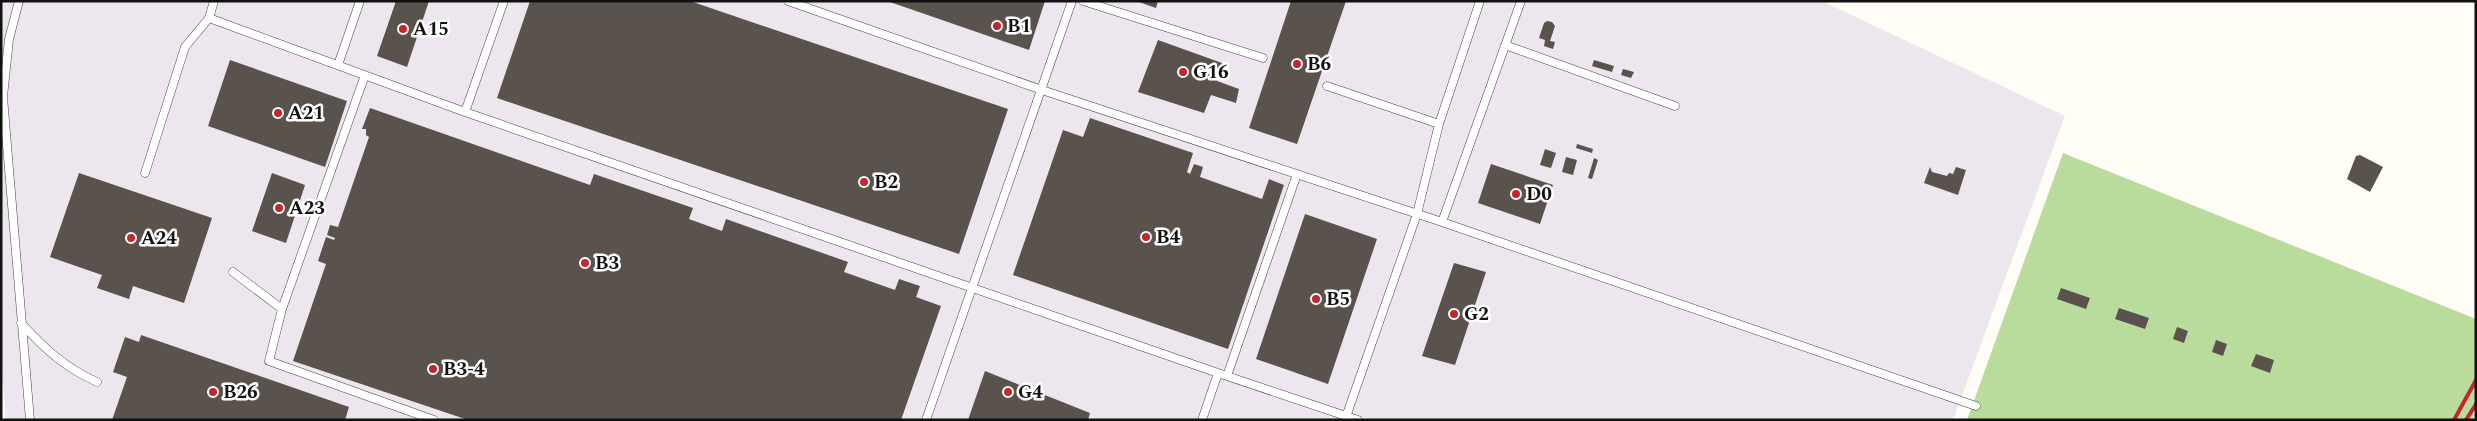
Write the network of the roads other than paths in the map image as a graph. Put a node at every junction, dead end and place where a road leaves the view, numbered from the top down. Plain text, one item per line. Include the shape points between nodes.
1 (19, 1) edge
2 (214, 1) edge
3 (360, 1) edge
4 (504, 1) edge
5 (788, 1) edge
6 (1072, 1) edge
7 (1083, 1) edge
8 (1480, 1) edge
9 (1521, 1) edge
10 (208, 18) junction
11 (1505, 45) junction
12 (1263, 58) dead end
13 (338, 65) junction
14 (365, 75) junction
15 (1327, 86) dead end
16 (1042, 90) junction
17 (1675, 106) dead end
18 (465, 112) junction
19 (1440, 124) junction
20 (145, 173) dead end
21 (1297, 174) junction
22 (1416, 214) junction
23 (1442, 222) junction
24 (233, 272) dead end
25 (972, 288) junction
26 (282, 309) junction
27 (21, 323) junction
28 (1218, 373) junction
29 (1227, 376) junction
30 (97, 382) dead end
31 (1976, 406) dead end
32 (1347, 414) junction
33 (30, 420) edge
34 (434, 420) edge
35 (926, 420) edge
36 (1202, 420) edge
37 (1358, 420) edge

1 - 27 lane via 9,39 3,97
2 - 10 lane
3 - 13 lane
4 - 18 lane
5 - 16 lane
6 - 16 lane
7 - 12 lane
8 - 19 lane
9 - 11 lane
10 - 13 lane
10 - 20 lane via 185,47
11 - 17 lane
11 - 23 lane
13 - 14 lane
14 - 18 lane
14 - 26 lane
15 - 19 lane
16 - 21 lane
16 - 25 lane
18 - 25 lane
19 - 22 lane
21 - 22 lane
21 - 29 lane
22 - 23 lane
22 - 32 lane
23 - 31 lane
24 - 26 lane
25 - 28 lane
25 - 35 lane
26 - 34 lane via 268,361
27 - 30 lane via 49,353
27 - 33 lane
28 - 29 lane
28 - 36 lane
29 - 32 lane
32 - 37 lane

